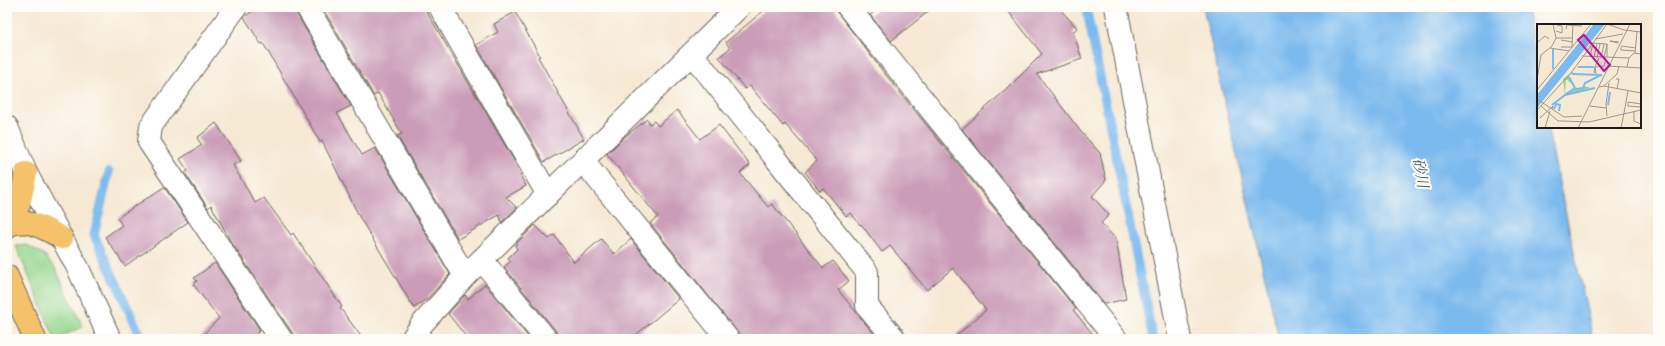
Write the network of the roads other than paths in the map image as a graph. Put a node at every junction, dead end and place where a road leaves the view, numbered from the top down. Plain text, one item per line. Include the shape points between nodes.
1 (236, 7) edge
2 (307, 7) edge
3 (440, 7) edge
4 (739, 7) edge
5 (848, 7) edge
6 (1116, 7) edge
7 (692, 54) junction
8 (7, 127) edge
9 (583, 161) junction
10 (26, 173) junction
11 (548, 195) junction
12 (8, 226) edge
13 (62, 238) junction
14 (482, 260) junction
15 (7, 276) edge
16 (466, 276) junction
17 (35, 339) edge
18 (110, 339) edge
19 (281, 339) edge
20 (412, 339) edge
21 (546, 339) edge
22 (728, 339) edge
23 (895, 339) edge
24 (1116, 339) edge
25 (1180, 339) edge

1 - 19 street via 151,126 149,142
2 - 16 street
3 - 11 street
4 - 7 street
5 - 24 street
6 - 25 street
7 - 9 street
7 - 23 street via 867,272 867,306
8 - 10 street
9 - 11 street
9 - 22 street
10 - 12 main road via 19,206
10 - 13 street
11 - 14 street
12 - 13 main road via 21,221 40,226
13 - 18 street
14 - 16 street
14 - 21 street
15 - 17 main road
16 - 20 street via 422,324

